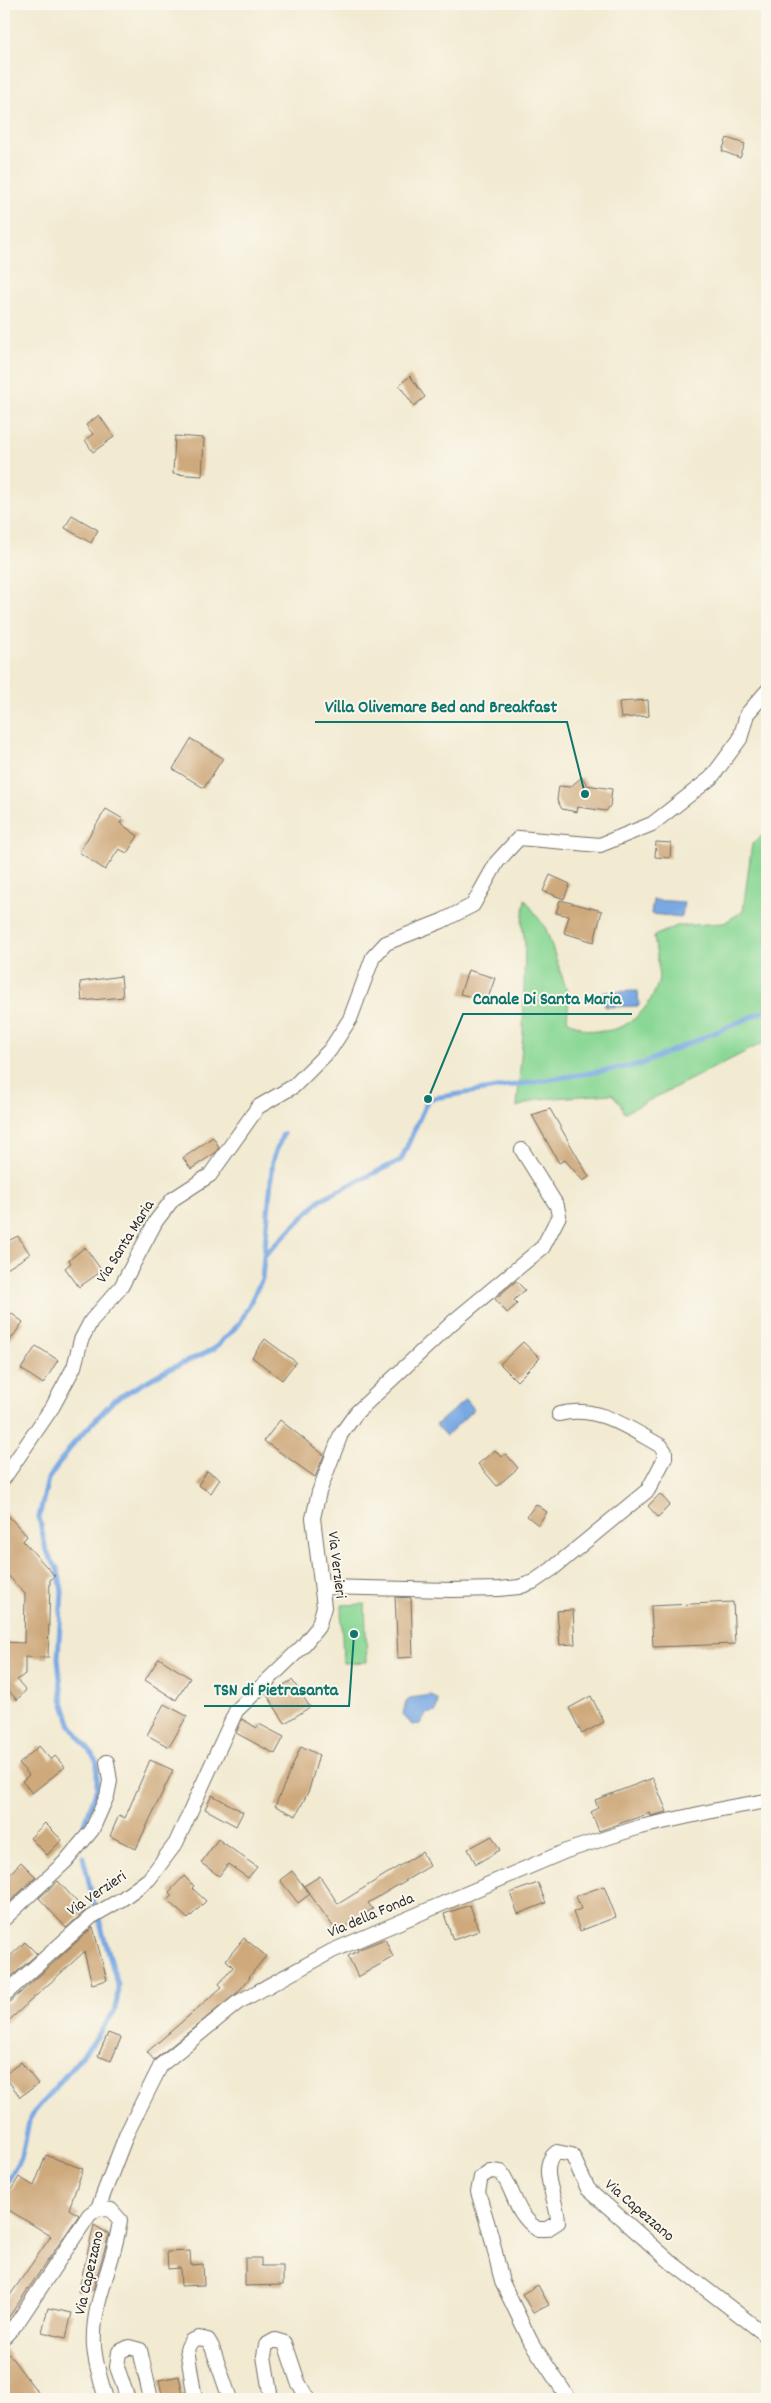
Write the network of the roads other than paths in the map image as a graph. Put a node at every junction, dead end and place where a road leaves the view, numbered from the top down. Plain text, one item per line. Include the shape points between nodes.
1 (767, 691) edge
2 (522, 1150) dead end
3 (558, 1414) dead end
4 (4, 1478) edge
5 (323, 1586) junction
6 (107, 1762) dead end
7 (767, 1801) edge
8 (4, 1919) edge
9 (4, 1996) edge
10 (98, 2208) junction
11 (767, 2336) edge
12 (4, 2337) edge
13 (106, 2399) edge
14 (128, 2399) edge
15 (151, 2399) edge
16 (195, 2399) edge
17 (230, 2399) edge
18 (271, 2399) edge
19 (308, 2399) edge
20 (569, 2399) edge

1 - 4 street, Via Santa Maria via 747,714 740,739 711,778 652,824 600,845 519,838 498,862 473,905 386,943 373,958 350,1019 330,1050 294,1086 258,1108 210,1175 173,1199 156,1221 121,1287 91,1321 81,1340 74,1367 53,1406
2 - 5 street, Via Verzieri via 557,1206 559,1216 543,1247 453,1322 357,1412 341,1434 319,1492 313,1518
3 - 5 street via 573,1410 606,1416 661,1446 665,1452 658,1474 648,1490 552,1569 533,1582 499,1589
5 - 9 street, Via Verzieri via 324,1607 318,1627 302,1647 236,1710 176,1843 149,1879 91,1917
6 - 8 street via 110,1781 107,1796 92,1830 65,1862
7 - 10 street, Via della Fonda via 640,1827 566,1851 332,1951 237,2003 161,2065 127,2133
10 - 12 street, Via Capezzano via 89,2215
10 - 13 street, Via Capezzano via 111,2210 120,2220 95,2325 94,2346
11 - 20 street, Via Capezzano via 672,2263 588,2189 572,2155 558,2152 550,2157 547,2167 558,2208 558,2222 547,2229 537,2229 525,2220 501,2172 490,2171 481,2177 478,2192 502,2282 531,2342
14 - 15 street via 117,2367 119,2352 129,2346 140,2350
16 - 17 street via 187,2349 190,2341 199,2338 208,2340 212,2347
18 - 19 street via 264,2356 266,2345 275,2340 285,2343 298,2382

